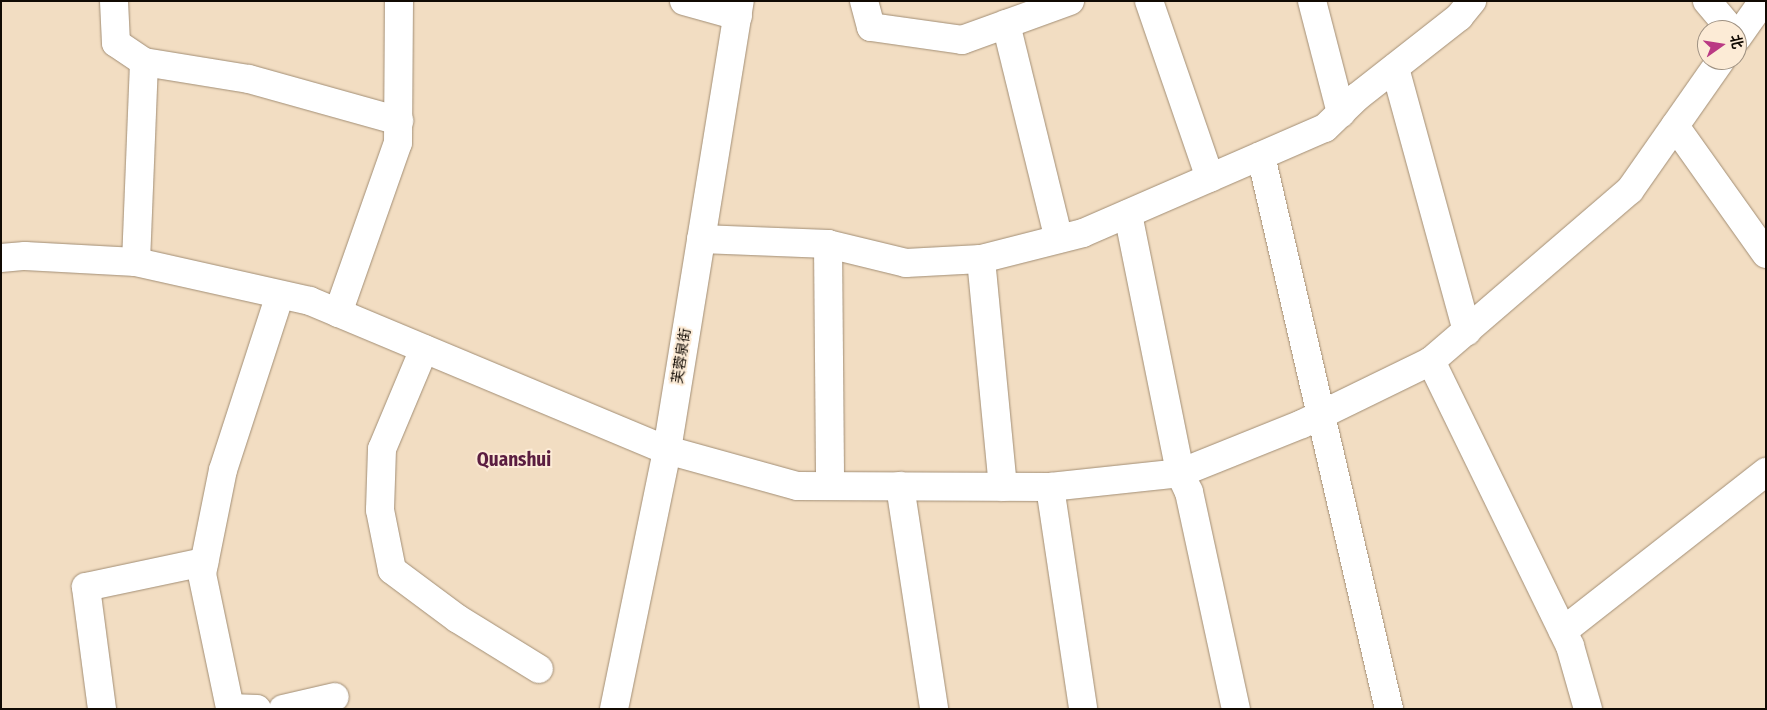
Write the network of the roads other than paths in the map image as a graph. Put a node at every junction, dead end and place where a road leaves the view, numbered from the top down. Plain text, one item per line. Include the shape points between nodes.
1 (114, 1) edge
2 (400, 1) edge
3 (684, 1) edge
4 (864, 1) edge
5 (1070, 1) edge
6 (1149, 1) edge
7 (1312, 1) edge
8 (1472, 1) edge
9 (1707, 1) edge
10 (1763, 1) edge
11 (739, 9) edge
12 (1723, 20) edge
13 (1006, 24) junction
14 (1747, 24) edge
15 (144, 62) junction
16 (1395, 68) junction
17 (1714, 70) edge
18 (1341, 113) junction
19 (399, 121) junction
20 (1675, 126) junction
21 (1261, 156) junction
22 (1210, 178) junction
23 (1128, 214) junction
24 (1059, 239) junction
25 (701, 240) junction
26 (828, 244) junction
27 (1766, 254) edge
28 (1, 258) edge
29 (982, 260) junction
30 (136, 262) junction
31 (280, 295) junction
32 (338, 313) junction
33 (1467, 331) junction
34 (424, 348) junction
35 (1431, 361) junction
36 (1321, 415) junction
37 (667, 450) junction
38 (1180, 473) junction
39 (1763, 481) edge
40 (830, 486) junction
41 (900, 486) junction
42 (1003, 487) junction
43 (1050, 488) junction
44 (204, 562) junction
45 (1563, 631) junction
46 (539, 669) dead end
47 (335, 697) dead end
48 (102, 709) edge
49 (229, 709) edge
50 (257, 709) edge
51 (283, 709) edge
52 (614, 709) edge
53 (934, 709) edge
54 (1083, 709) edge
55 (1236, 709) edge
56 (1389, 709) edge
57 (1588, 709) edge

1 - 15 street via 116,43
2 - 19 street
3 - 11 street
4 - 13 street via 871,26 962,40
5 - 13 street
6 - 22 street
7 - 18 street
8 - 16 street via 1459,17
9 - 12 street
10 - 14 street
11 - 25 street, 芙蓉泉街
13 - 24 street
15 - 19 street via 248,79
15 - 30 street
16 - 18 street
16 - 33 street
17 - 20 street
18 - 21 street via 1325,128
19 - 32 street via 398,143
20 - 27 street
20 - 33 street via 1630,190
21 - 22 street
21 - 36 street
22 - 23 street
23 - 24 street via 1083,233
23 - 38 street
24 - 29 street
25 - 26 street
25 - 37 street, 芙蓉泉街
26 - 29 street via 906,263
26 - 40 street
28 - 30 street via 25,256
29 - 42 street
30 - 31 street
31 - 32 street via 310,301
31 - 44 street via 223,470
32 - 34 street
33 - 35 street
34 - 37 street
34 - 46 street via 382,449 380,510 392,570 458,619
35 - 36 street
35 - 45 street
36 - 38 street
36 - 56 street
37 - 40 street via 797,486
37 - 52 street, 芙蓉泉街
38 - 43 street
38 - 55 street via 1189,492
39 - 45 street
40 - 41 street
41 - 42 street
41 - 53 street
42 - 43 street
43 - 54 street
44 - 48 street via 86,587
44 - 49 street via 202,574
45 - 57 street
47 - 51 street
49 - 50 street

